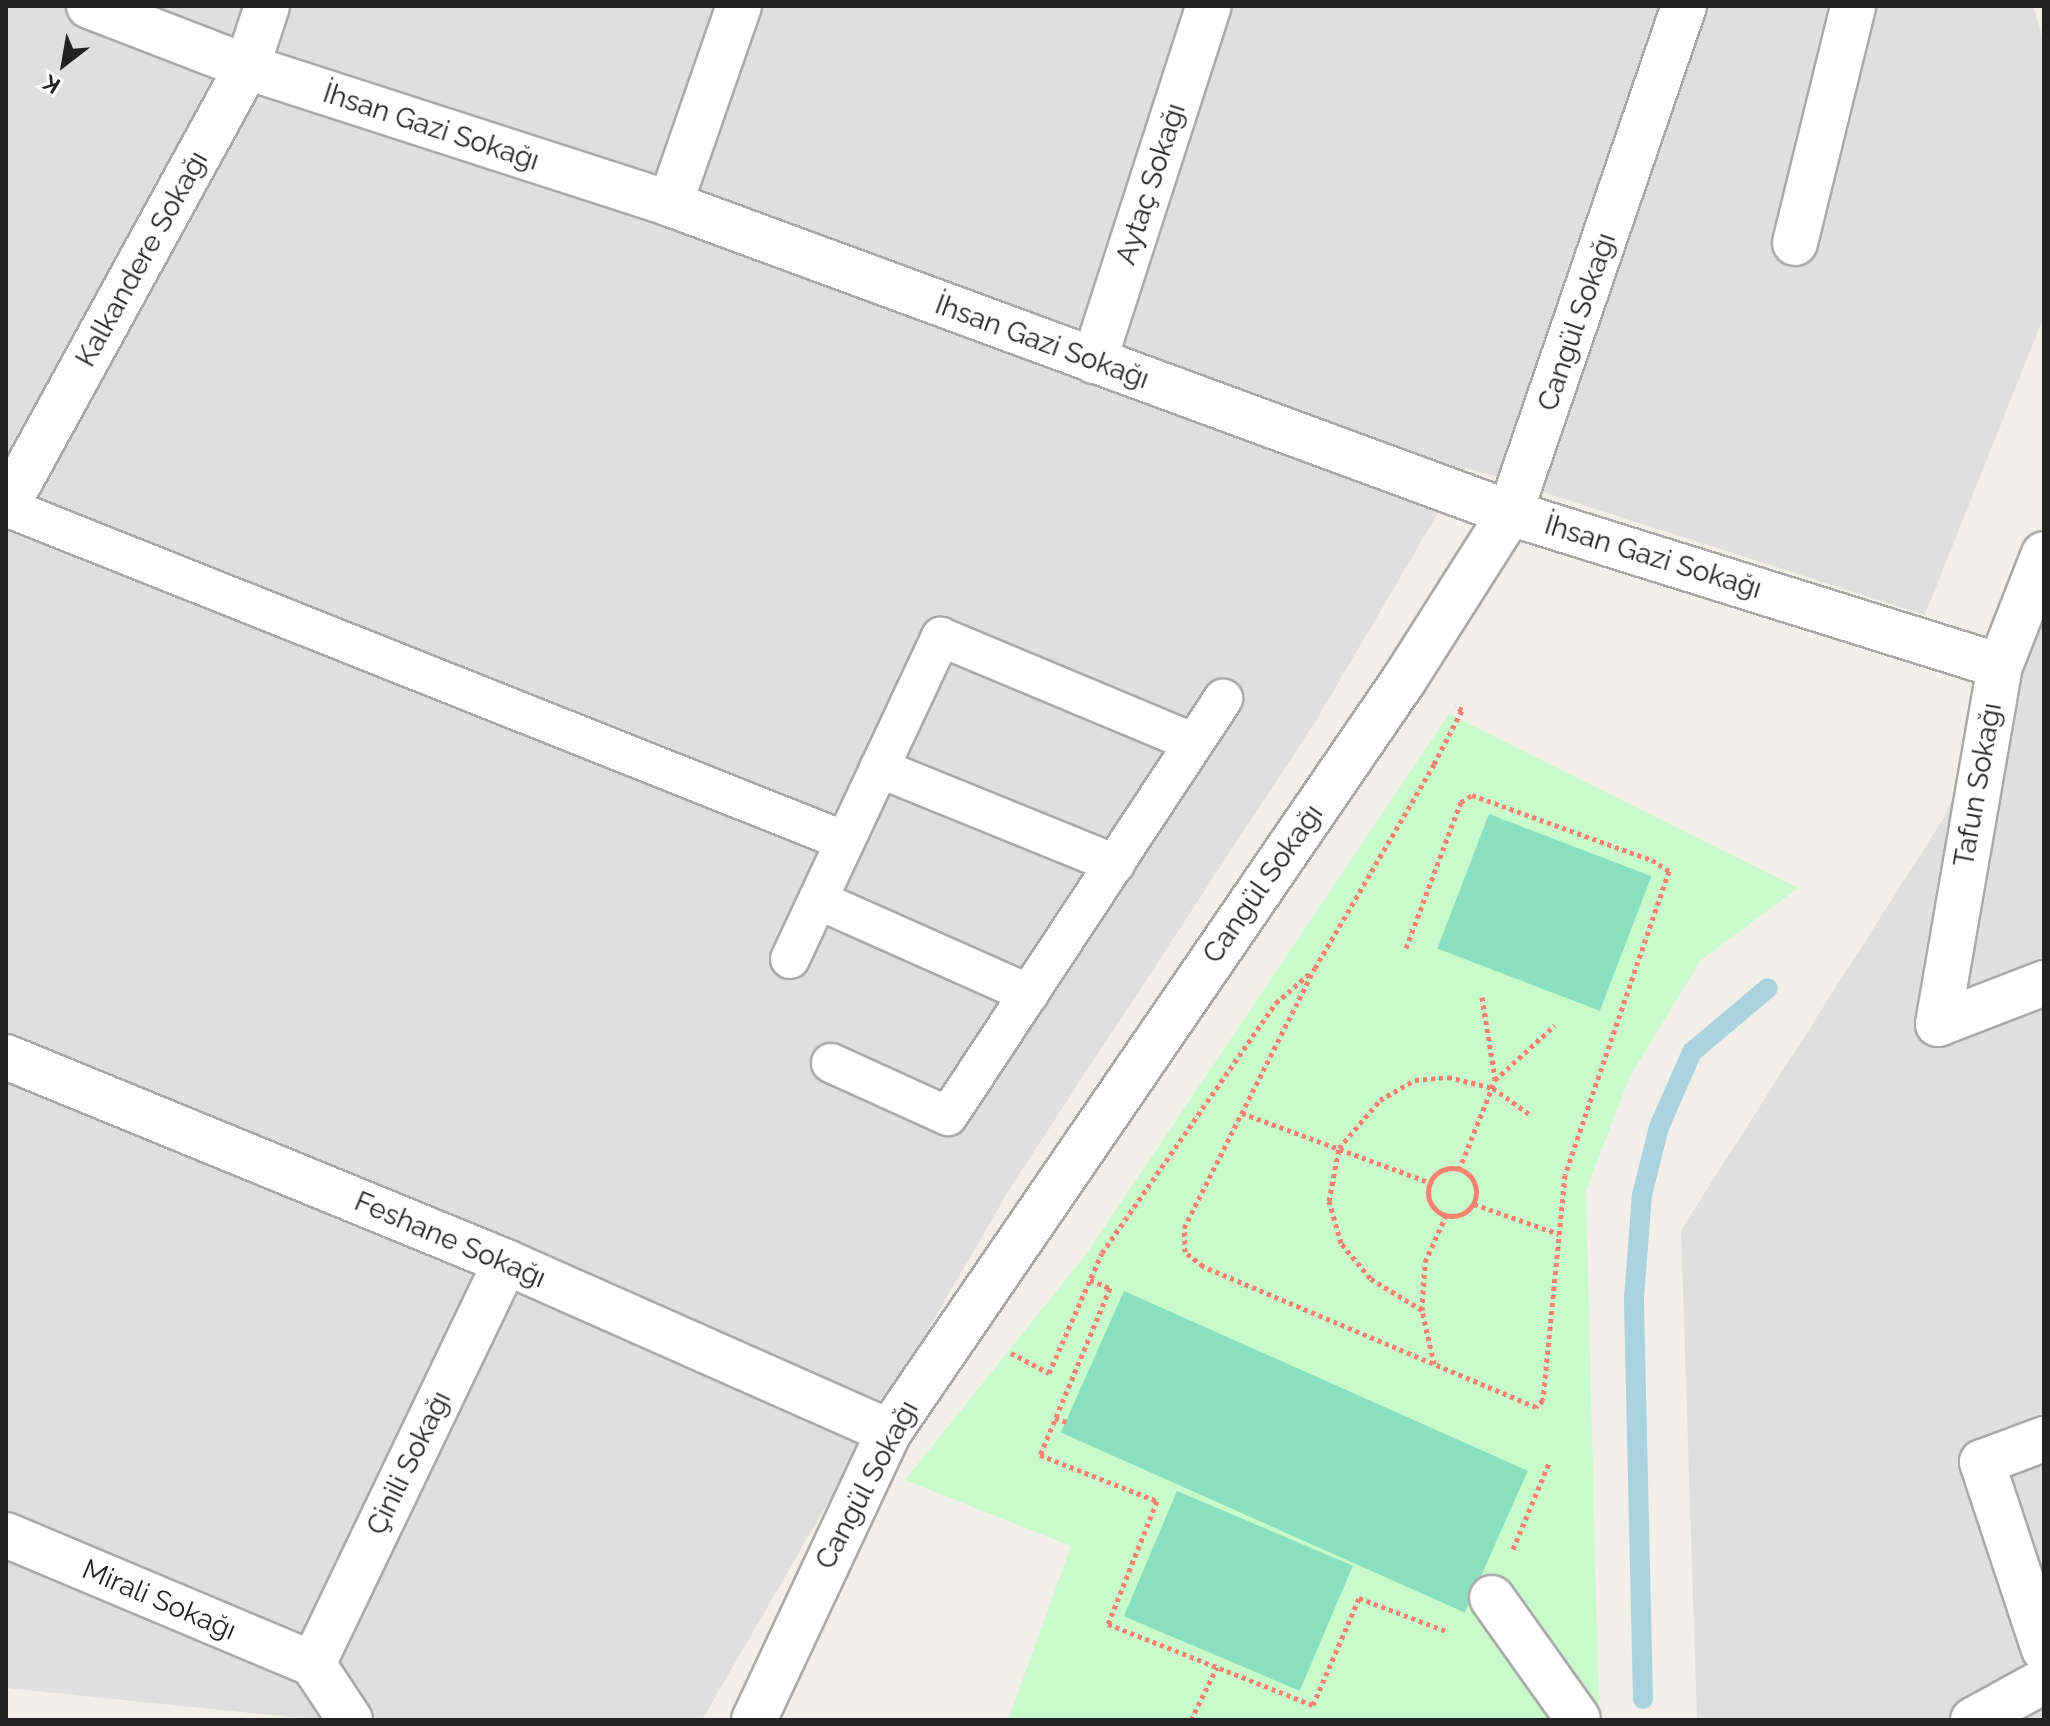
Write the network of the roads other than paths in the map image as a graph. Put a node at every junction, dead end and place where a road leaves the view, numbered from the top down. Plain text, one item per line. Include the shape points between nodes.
1 (89, 6) edge
2 (267, 6) edge
3 (739, 6) edge
4 (1209, 6) edge
5 (1684, 6) edge
6 (1853, 6) edge
7 (247, 67) junction
8 (670, 204) junction
9 (1795, 243) dead end
10 (1094, 361) junction
11 (6, 507) edge
12 (1510, 513) junction
13 (2044, 554) edge
14 (2000, 666) junction
15 (1223, 699) dead end
16 (1194, 743) junction
17 (879, 768) junction
18 (845, 841) junction
19 (1115, 864) junction
20 (818, 900) junction
21 (790, 959) dead end
22 (2044, 983) edge
23 (1029, 994) junction
24 (6, 1057) edge
25 (831, 1063) dead end
26 (506, 1262) junction
27 (889, 1432) junction
28 (2044, 1439) edge
29 (6, 1535) edge
30 (1492, 1598) road end
31 (2044, 1649) edge
32 (313, 1664) junction
33 (2044, 1681) edge
34 (350, 1720) edge
35 (754, 1720) edge
36 (1579, 1720) edge
37 (1973, 1720) edge

1 - 7 street, İhsan Gazi Sokağı
2 - 7 street, Kalkandere Sokağı
3 - 8 street
4 - 10 street, Aytaç Sokağı
5 - 12 street, Cangül Sokağı
6 - 9 street
7 - 8 street, İhsan Gazi Sokağı
7 - 11 street, Kalkandere Sokağı
8 - 10 street, İhsan Gazi Sokağı
10 - 12 street, İhsan Gazi Sokağı
11 - 18 lane
12 - 14 street, İhsan Gazi Sokağı
12 - 27 street, Cangül Sokağı via 1404,680
13 - 14 street, Tafun Sokağı
14 - 22 street, Tafun Sokağı via 1938,1024
15 - 16 lane
16 - 17 lane via 941,637
16 - 19 lane
17 - 18 lane
17 - 19 lane
18 - 20 lane
19 - 23 lane
20 - 21 lane
20 - 23 lane
23 - 25 lane via 948,1116
24 - 26 street, Feshane Sokağı
26 - 27 street, Feshane Sokağı
26 - 32 street, Çinili Sokağı
27 - 35 street, Cangül Sokağı
28 - 31 street via 1982,1462
29 - 32 street, Mirali Sokağı
30 - 36 street
32 - 34 street
33 - 37 street

